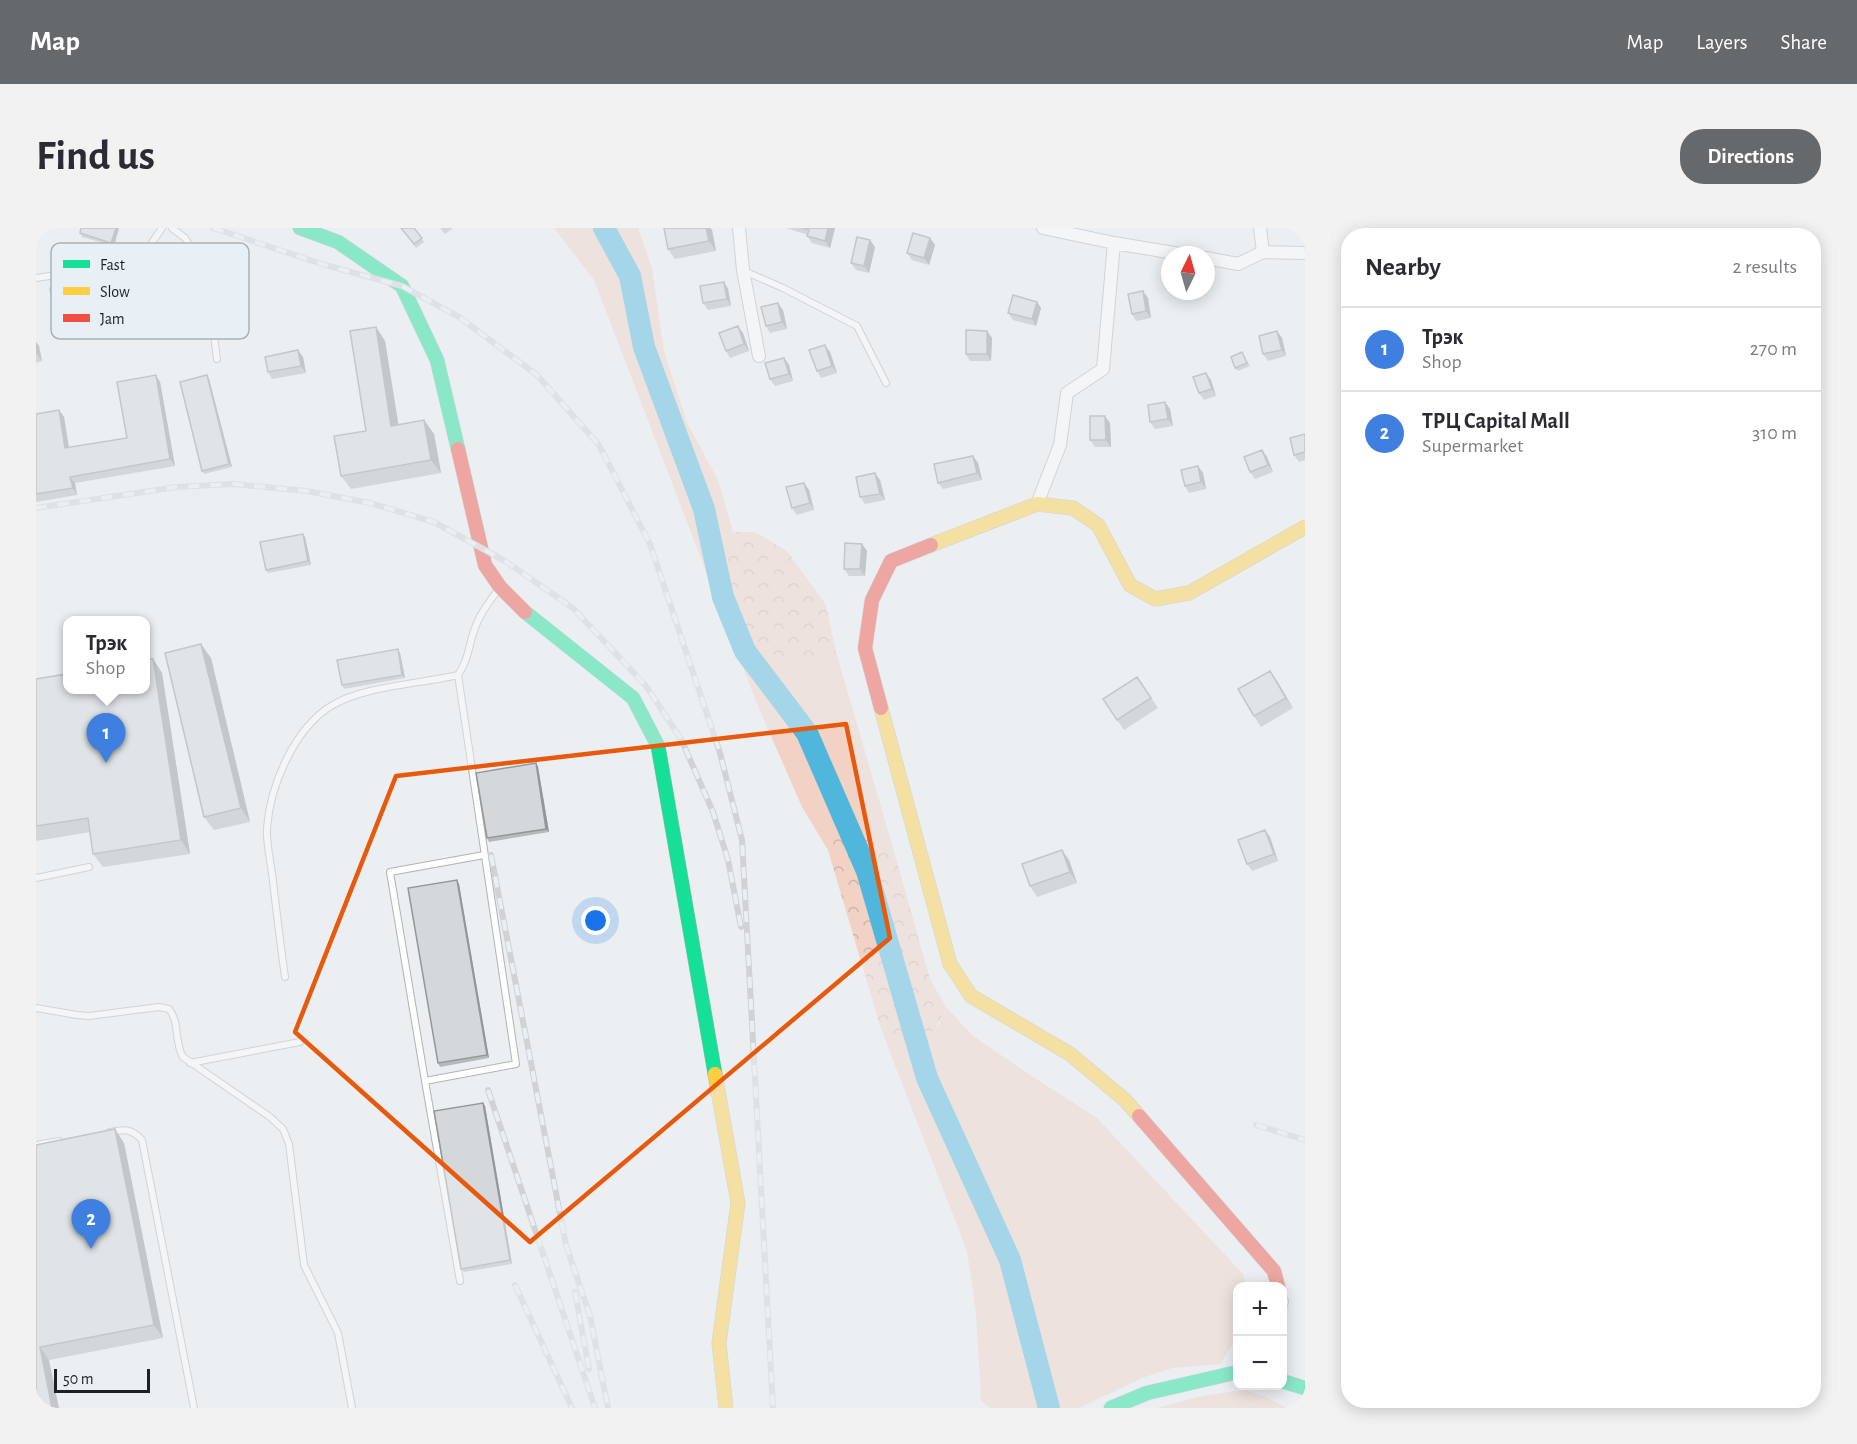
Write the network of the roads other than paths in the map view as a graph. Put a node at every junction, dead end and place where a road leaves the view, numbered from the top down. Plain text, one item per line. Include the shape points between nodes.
1 (162, 228) edge
2 (172, 228) edge
3 (300, 228) edge
4 (739, 228) edge
5 (1043, 228) edge
6 (1260, 228) edge
7 (152, 243) edge
8 (188, 243) edge
9 (1114, 243) junction
10 (1161, 251) edge
11 (1263, 252) junction
12 (1305, 253) edge
13 (1215, 260) edge
14 (743, 270) junction
15 (51, 276) edge
16 (36, 278) edge
17 (214, 339) edge
18 (759, 356) dead end
19 (217, 359) dead end
20 (886, 383) dead end
21 (1037, 504) junction
22 (1305, 527) edge
23 (500, 587) junction
24 (458, 675) junction
25 (484, 855) junction
26 (89, 867) dead end
27 (36, 878) edge
28 (285, 977) dead end
29 (36, 1008) edge
30 (300, 1042) dead end
31 (190, 1063) junction
32 (425, 1081) junction
33 (102, 1133) edge
34 (69, 1139) edge
35 (36, 1144) edge
36 (460, 1281) dead end
37 (1277, 1282) edge
38 (1233, 1373) edge
39 (1287, 1383) edge
40 (1305, 1388) edge
41 (194, 1408) edge
42 (352, 1408) edge
43 (726, 1408) edge
44 (1111, 1408) edge

1 - 7 lane
2 - 8 lane
3 - 23 street via 338,242 402,286 437,360 485,565
4 - 14 street
5 - 9 street
6 - 11 street
9 - 10 street
9 - 21 street via 1103,369 1067,393 1060,445
11 - 12 street
11 - 13 street via 1238,264
14 - 18 street
14 - 20 lane via 857,326
15 - 16 lane
17 - 19 lane
21 - 22 street via 1073,508 1098,525 1130,585 1155,599 1190,593
21 - 37 street via 891,561 872,600 865,648 950,964 971,996 1070,1054 1125,1100 1274,1271
23 - 24 lane via 481,614 467,661
23 - 43 street via 530,617 633,698 658,746 738,1203 719,1343
24 - 25 lane
24 - 28 lane via 365,692 331,706 297,742 279,773 266,829
25 - 32 lane via 516,1064
25 - 32 lane via 390,872
26 - 27 lane
29 - 31 lane via 77,1016 169,1009 174,1016 178,1050
30 - 31 lane
31 - 42 lane via 283,1129 289,1144 304,1265 338,1333
32 - 36 lane
33 - 41 lane via 125,1130 142,1140
34 - 35 lane
38 - 44 street via 1147,1393
39 - 40 street

